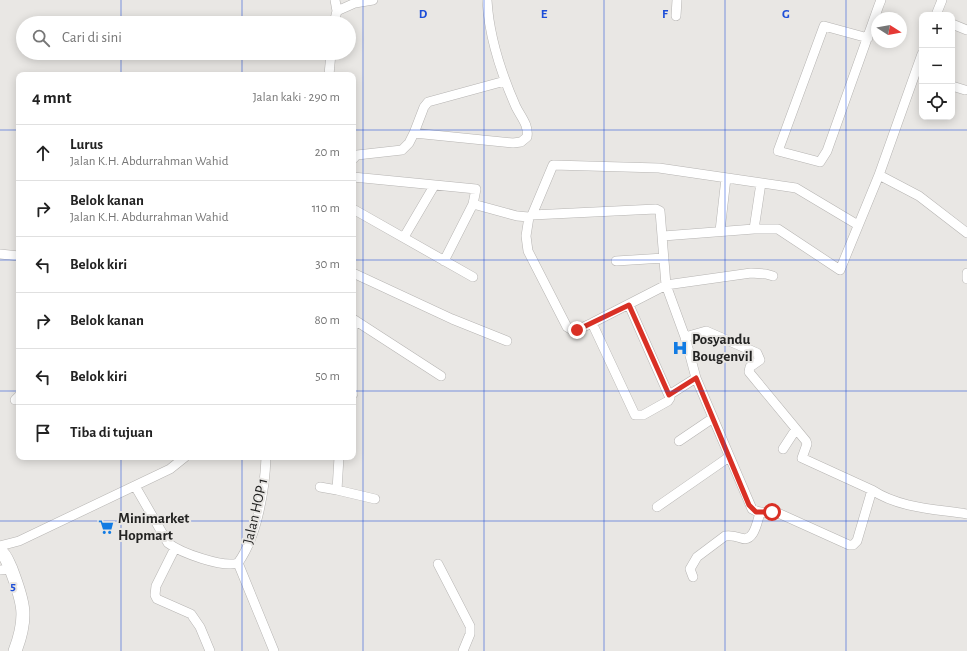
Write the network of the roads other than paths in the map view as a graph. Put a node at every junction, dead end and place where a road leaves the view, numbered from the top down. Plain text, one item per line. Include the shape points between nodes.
1 (335, 0) edge
2 (373, 0) edge
3 (487, 0) edge
4 (677, 0) edge
5 (881, 0) edge
6 (942, 0) edge
7 (336, 11) junction
8 (937, 12) edge
9 (335, 16) edge
10 (676, 16) dead end
11 (955, 25) edge
12 (967, 30) edge
13 (868, 38) junction
14 (330, 60) edge
15 (329, 72) edge
16 (918, 75) edge
17 (505, 81) junction
18 (955, 87) edge
19 (965, 90) dead end
20 (414, 133) junction
21 (356, 156) edge
22 (879, 175) junction
23 (356, 177) edge
24 (726, 178) junction
25 (761, 183) junction
26 (434, 186) junction
27 (473, 204) junction
28 (356, 211) edge
29 (530, 216) junction
30 (858, 224) junction
31 (754, 229) junction
32 (720, 231) junction
33 (967, 233) edge
34 (663, 236) junction
35 (404, 237) junction
36 (0, 254) edge
37 (16, 256) edge
38 (664, 258) junction
39 (444, 261) junction
40 (616, 261) dead end
41 (967, 273) edge
42 (356, 274) edge
43 (773, 276) dead end
44 (473, 278) dead end
45 (967, 279) edge
46 (666, 285) junction
47 (629, 305) junction
48 (356, 321) edge
49 (592, 323) junction
50 (685, 337) junction
51 (507, 341) dead end
52 (441, 376) dead end
53 (696, 378) junction
54 (669, 395) junction
55 (713, 418) junction
56 (796, 429) junction
57 (679, 441) dead end
58 (783, 449) dead end
59 (729, 457) junction
60 (182, 460) edge
61 (266, 460) edge
62 (339, 460) edge
63 (135, 486) junction
64 (320, 487) dead end
65 (337, 490) junction
66 (872, 490) junction
67 (375, 499) dead end
68 (657, 507) dead end
69 (760, 513) junction
70 (967, 514) edge
71 (0, 546) edge
72 (175, 548) junction
73 (0, 551) edge
74 (238, 563) junction
75 (438, 564) dead end
76 (5, 570) edge
77 (693, 577) dead end
78 (15, 651) edge
79 (210, 651) edge
80 (274, 651) edge
81 (463, 651) edge

1 - 7 street
2 - 7 street via 355,3
3 - 17 street via 491,32
4 - 10 street
5 - 13 street
6 - 8 street
7 - 9 street
11 - 12 street
13 - 13 street via 824,26 778,151 820,162 827,151
14 - 15 street
16 - 22 street
17 - 20 street via 428,102
17 - 20 street via 528,131 527,138 521,142
18 - 19 street
20 - 21 street via 402,150
22 - 30 street
22 - 33 street via 919,196
23 - 26 street
24 - 25 street
24 - 29 street via 659,168 553,165
24 - 32 street
25 - 30 street via 798,188
25 - 31 street
26 - 27 street via 475,188 477,192
26 - 35 street
27 - 29 street via 517,216
27 - 39 street
28 - 35 street
29 - 34 street via 656,209 661,213
29 - 49 street via 526,236 528,250 567,327 574,331
30 - 31 street via 840,270 778,229
31 - 32 street
32 - 34 street
34 - 38 street
35 - 39 street
36 - 37 street
38 - 40 street
38 - 46 street
39 - 44 street
41 - 45 street
42 - 51 street via 456,321
43 - 46 street via 751,273
46 - 47 street
46 - 50 street
47 - 49 street
47 - 54 street
48 - 52 street
49 - 54 street via 635,415 643,415 668,401
50 - 53 street
50 - 56 street via 706,331 757,353 760,360 750,367 749,372
53 - 54 street
53 - 55 street
55 - 57 street
55 - 59 street
56 - 58 street
56 - 66 street via 807,444 803,460
59 - 68 street
59 - 69 street via 749,505
60 - 63 street via 170,469
61 - 74 street, Jalan HOP 1 via 259,506 249,543
62 - 65 street
63 - 71 street via 19,540
63 - 72 street via 160,533
64 - 65 street
65 - 67 street
66 - 69 street via 853,546 778,514
66 - 70 street via 908,504
69 - 77 street via 750,537 743,539 725,536 697,557 690,569
72 - 74 street via 215,562 231,565
72 - 79 street via 156,586 155,595 158,599 191,614 200,627
73 - 76 street via 7,559
74 - 80 street
75 - 81 street via 470,626 470,634
76 - 78 street via 22,600 24,612 24,626

